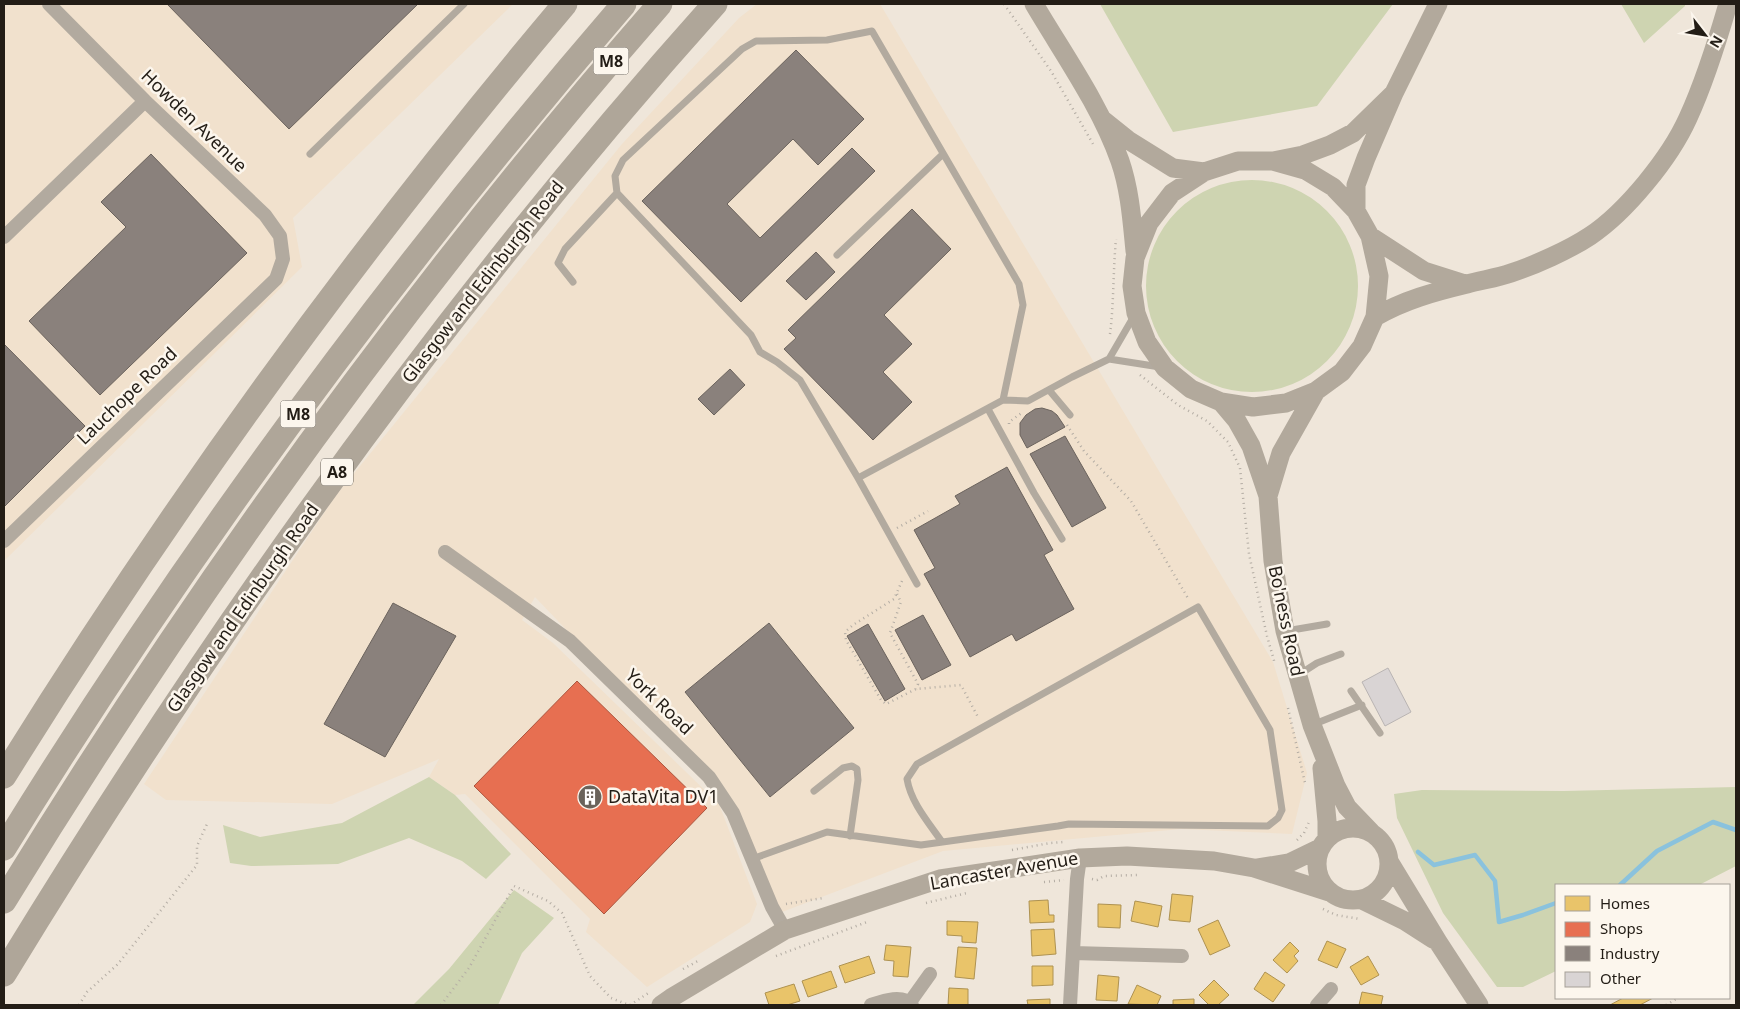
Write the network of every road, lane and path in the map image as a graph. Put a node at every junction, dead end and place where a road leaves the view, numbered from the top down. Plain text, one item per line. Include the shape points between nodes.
1 (49, 4) edge
2 (464, 4) edge
3 (565, 4) edge
4 (624, 4) edge
5 (660, 4) edge
6 (715, 4) edge
7 (1004, 4) edge
8 (1034, 4) edge
9 (1438, 4) edge
10 (1728, 4) edge
11 (1394, 93) junction
12 (145, 101) junction
13 (1102, 119) junction
14 (1095, 146) dead end
15 (310, 154) dead end
16 (943, 154) junction
17 (1273, 161) junction
18 (1204, 172) junction
19 (617, 193) junction
20 (1356, 212) junction
21 (1116, 235) dead end
22 (1370, 236) junction
23 (4, 237) edge
24 (837, 255) dead end
25 (1135, 258) junction
26 (276, 278) joint
27 (574, 282) dead end
28 (1465, 284) junction
29 (1136, 314) junction
30 (1375, 317) junction
31 (1118, 344) junction
32 (1109, 359) junction
33 (1128, 362) junction
34 (1165, 368) junction
35 (1049, 390) junction
36 (1316, 391) junction
37 (1004, 400) junction
38 (1221, 402) junction
39 (988, 409) junction
40 (1026, 410) dead end
41 (1070, 415) dead end
42 (1066, 423) dead end
43 (1012, 430) dead end
44 (858, 478) junction
45 (1268, 496) junction
46 (928, 511) dead end
47 (888, 533) junction
48 (1062, 539) dead end
49 (4, 541) edge
50 (445, 552) dead end
51 (903, 580) dead end
52 (917, 584) dead end
53 (896, 594) junction
54 (1194, 610) junction
55 (1327, 624) dead end
56 (1285, 631) junction
57 (1341, 654) dead end
58 (1278, 671) dead end
59 (1298, 676) junction
60 (916, 689) junction
61 (1351, 691) dead end
62 (1362, 705) junction
63 (1288, 708) dead end
64 (1312, 725) junction
65 (984, 727) junction
66 (1380, 733) dead end
67 (1318, 743) junction
68 (4, 776) edge
69 (1305, 783) dead end
70 (814, 791) dead end
71 (1310, 821) dead end
72 (207, 824) dead end
73 (1371, 832) junction
74 (850, 836) junction
75 (942, 842) junction
76 (1069, 842) dead end
77 (1323, 843) junction
78 (1292, 844) dead end
79 (4, 848) edge
80 (1003, 851) dead end
81 (1080, 858) junction
82 (752, 859) junction
83 (1390, 863) junction
84 (1254, 868) junction
85 (1329, 892) junction
86 (830, 898) dead end
87 (1362, 900) junction
88 (4, 901) edge
89 (772, 907) junction
90 (785, 930) junction
91 (1438, 942) junction
92 (1073, 953) junction
93 (1182, 956) dead end
94 (698, 961) dead end
95 (683, 970) dead end
96 (4, 974) edge
97 (930, 974) dead end
98 (1331, 989) dead end
99 (658, 997) edge
100 (911, 1004) edge
101 (79, 1005) edge
102 (441, 1005) edge
103 (630, 1005) edge
104 (872, 1005) edge
105 (1070, 1005) edge
106 (1317, 1005) edge
107 (1479, 1005) edge

1 - 12 street, Howden Avenue
2 - 15 lane
3 - 68 highway via 394,214 271,379 131,579
4 - 79 highway, M8 via 447,219 313,393 123,662
5 - 88 highway, M8 via 471,230 328,417 153,667
6 - 96 highway, Glasgow and Edinburgh Road / A8 via 618,114 396,392 241,606 139,759
7 - 14 path via 1051,71
8 - 13 main road
9 - 11 main road
10 - 28 main road via 1711,62 1687,119 1662,161 1628,204 1590,236 1550,257 1510,274
11 - 17 main road via 1353,133 1303,155
11 - 20 main road via 1356,184
12 - 23 street
12 - 26 street, Howden Avenue via 265,216 280,236 283,259
13 - 18 main road via 1128,140 1173,168
13 - 25 main road via 1120,162 1132,210
16 - 19 lane via 872,31 827,40 756,41 742,49 623,160 615,176
16 - 24 lane
16 - 37 lane via 1019,284 1023,305
17 - 18 main road via 1238,161
17 - 20 main road via 1305,170 1333,187
18 - 25 main road via 1172,193 1149,223
19 - 27 lane via 565,249 558,263
19 - 44 lane via 751,335 760,352 800,380
20 - 22 main road
21 - 31 path via 1110,340
22 - 28 main road via 1424,271
22 - 30 main road via 1379,276
25 - 29 main road via 1132,286
26 - 49 street, Lauchope Road
28 - 30 main road via 1394,305
29 - 31 lane
29 - 34 main road via 1147,342
30 - 36 main road via 1362,346 1342,372
31 - 32 lane
32 - 33 lane
32 - 35 lane
33 - 34 lane
33 - 58 path via 1126,372 1138,374 1178,405 1207,421 1228,442 1240,468 1249,554
34 - 38 main road via 1191,389
35 - 37 lane via 1028,401
35 - 41 lane
36 - 38 main road via 1286,403 1254,407
36 - 45 main road, Bo'ness Road via 1281,453
37 - 39 lane
38 - 45 main road, Bo'ness Road via 1251,446
39 - 44 lane
39 - 48 lane
40 - 43 path via 1008,422
42 - 54 path via 1084,451 1131,501
44 - 47 lane
45 - 56 main road, Bo'ness Road via 1273,561
46 - 47 path
47 - 52 lane
50 - 82 street, York Road via 570,641 709,778 733,813
51 - 53 path
53 - 60 path via 901,602 890,634 918,684
53 - 60 path via 894,599 845,632 846,640 886,704
54 - 65 lane
54 - 75 lane via 1198,607 1270,730 1282,810 1278,818 1268,826 1069,824
55 - 56 lane
56 - 59 main road, Bo'ness Road
57 - 59 lane via 1318,662
59 - 64 main road, Bo'ness Road
60 - 65 path via 961,685
61 - 62 lane
62 - 64 lane
62 - 66 lane
63 - 69 path
64 - 67 main road, Bo'ness Road
65 - 75 lane via 917,764 907,779 914,801
67 - 73 main road, Bo'ness Road via 1347,807
67 - 77 main road, Bo'ness Road via 1327,811
70 - 74 lane via 842,768 852,766 857,769
71 - 78 path
72 - 101 path via 197,846 196,865 118,964 87,992
73 - 77 main road via 1348,828 1336,832
73 - 83 main road via 1381,839
74 - 75 lane via 920,845
74 - 82 lane via 827,832
76 - 80 path
77 - 84 main road, Lancaster Avenue via 1289,863
77 - 85 main road via 1317,872
81 - 84 main road, Lancaster Avenue via 1127,856
81 - 90 main road, Lancaster Avenue via 940,879
81 - 92 street
82 - 89 street, York Road
83 - 87 main road via 1382,886
83 - 91 main road
84 - 85 main road, Lancaster Avenue
85 - 87 main road via 1339,898
86 - 89 path
87 - 91 main road
89 - 90 street, York Road
90 - 99 main road, Lancaster Avenue via 670,998
91 - 107 main road
92 - 93 street
92 - 105 street
94 - 95 path
97 - 100 street
98 - 106 street
99 - 103 path
100 - 104 street via 885,1000
102 - 103 path via 469,968 514,886 562,912 590,976 611,998

